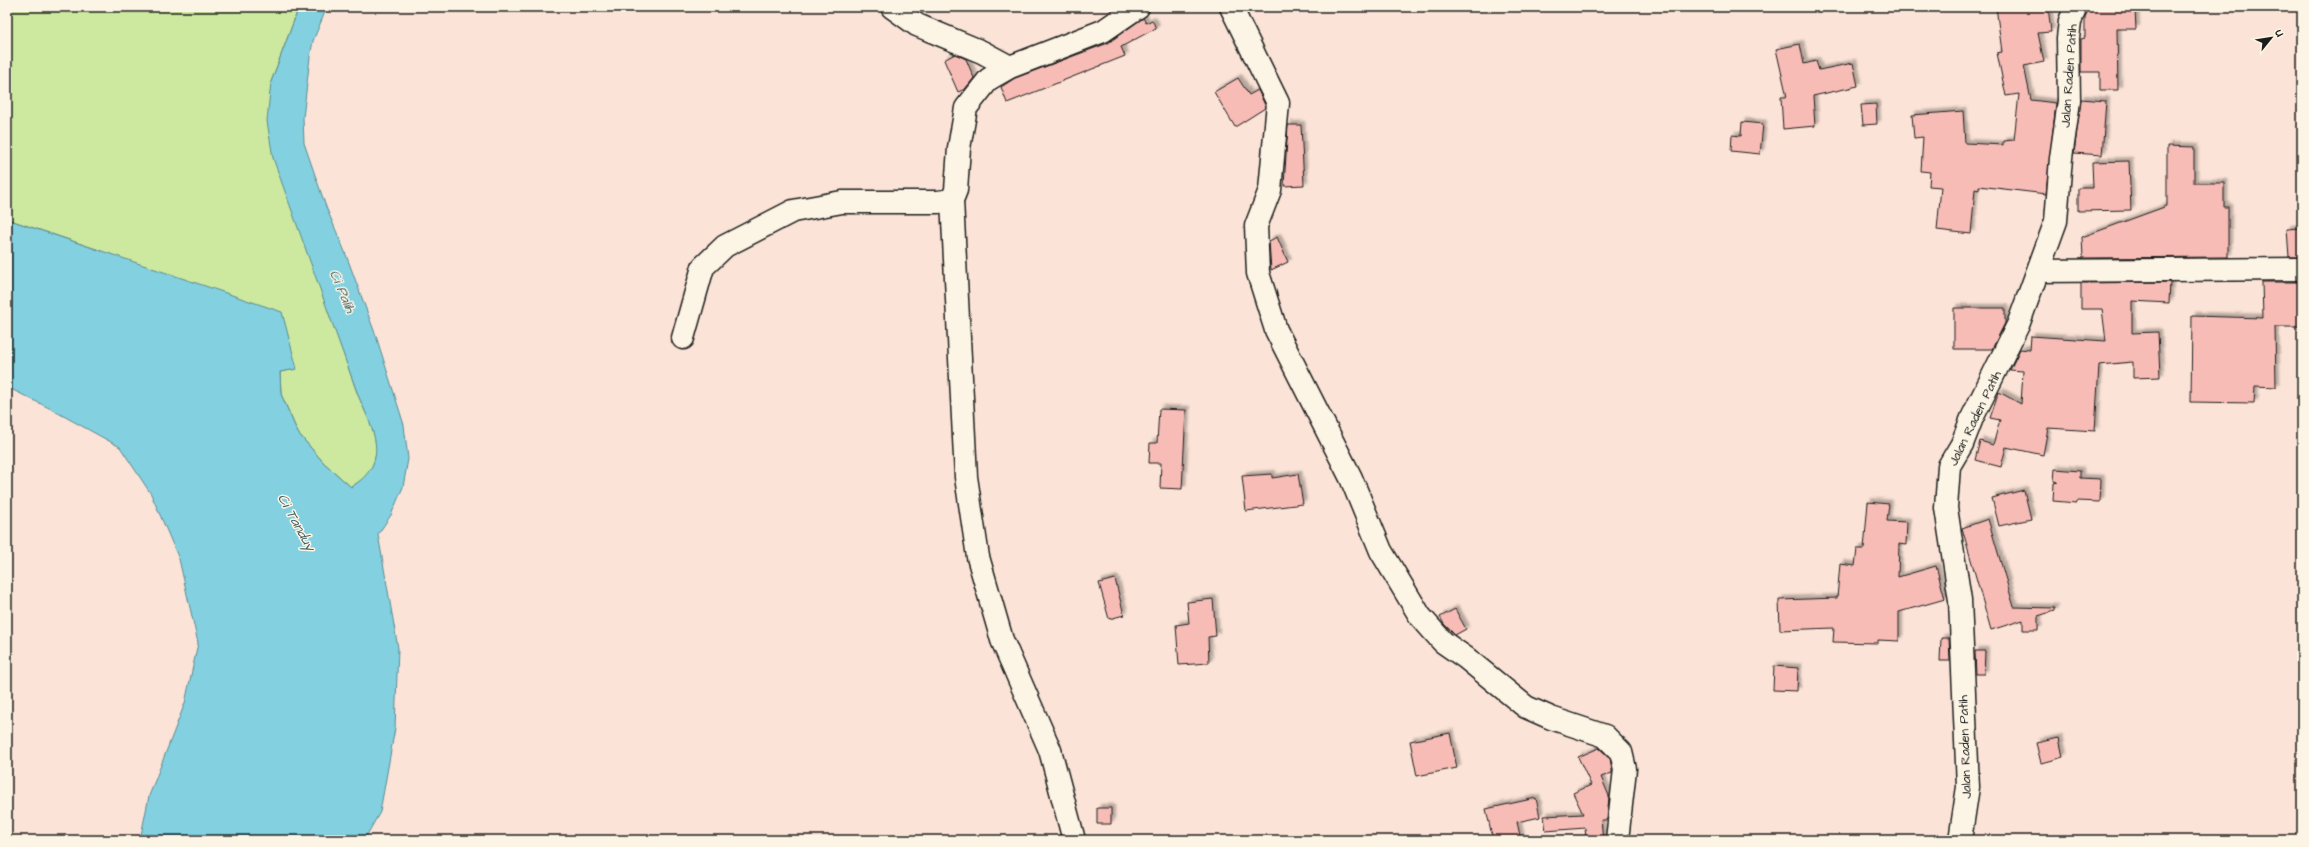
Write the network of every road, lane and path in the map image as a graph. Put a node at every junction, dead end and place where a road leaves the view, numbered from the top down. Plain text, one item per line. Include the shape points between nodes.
1 (892, 7) edge
2 (1138, 7) edge
3 (1231, 7) edge
4 (2076, 7) edge
5 (1010, 67) junction
6 (952, 200) junction
7 (2302, 269) edge
8 (2038, 271) junction
9 (683, 338) dead end
10 (1074, 840) edge
11 (1617, 840) edge
12 (1960, 840) edge

1 - 5 street via 917,25 982,52
2 - 5 street via 1103,31
3 - 11 street via 1278,103 1270,190 1256,226 1258,273 1276,330 1351,478 1381,551 1420,616 1443,642 1526,707 1606,736 1622,752 1625,769
4 - 8 street, Jalan Raden Patih via 2070,21 2069,101 2056,221
5 - 6 street via 988,79 966,108 959,148 956,190
6 - 9 street via 842,202 793,211 725,246 703,267
6 - 10 street via 966,477 978,557 1002,640 1050,750
7 - 8 street
8 - 12 street, Jalan Raden Patih via 2006,351 1949,466 1946,508 1960,600 1968,787

